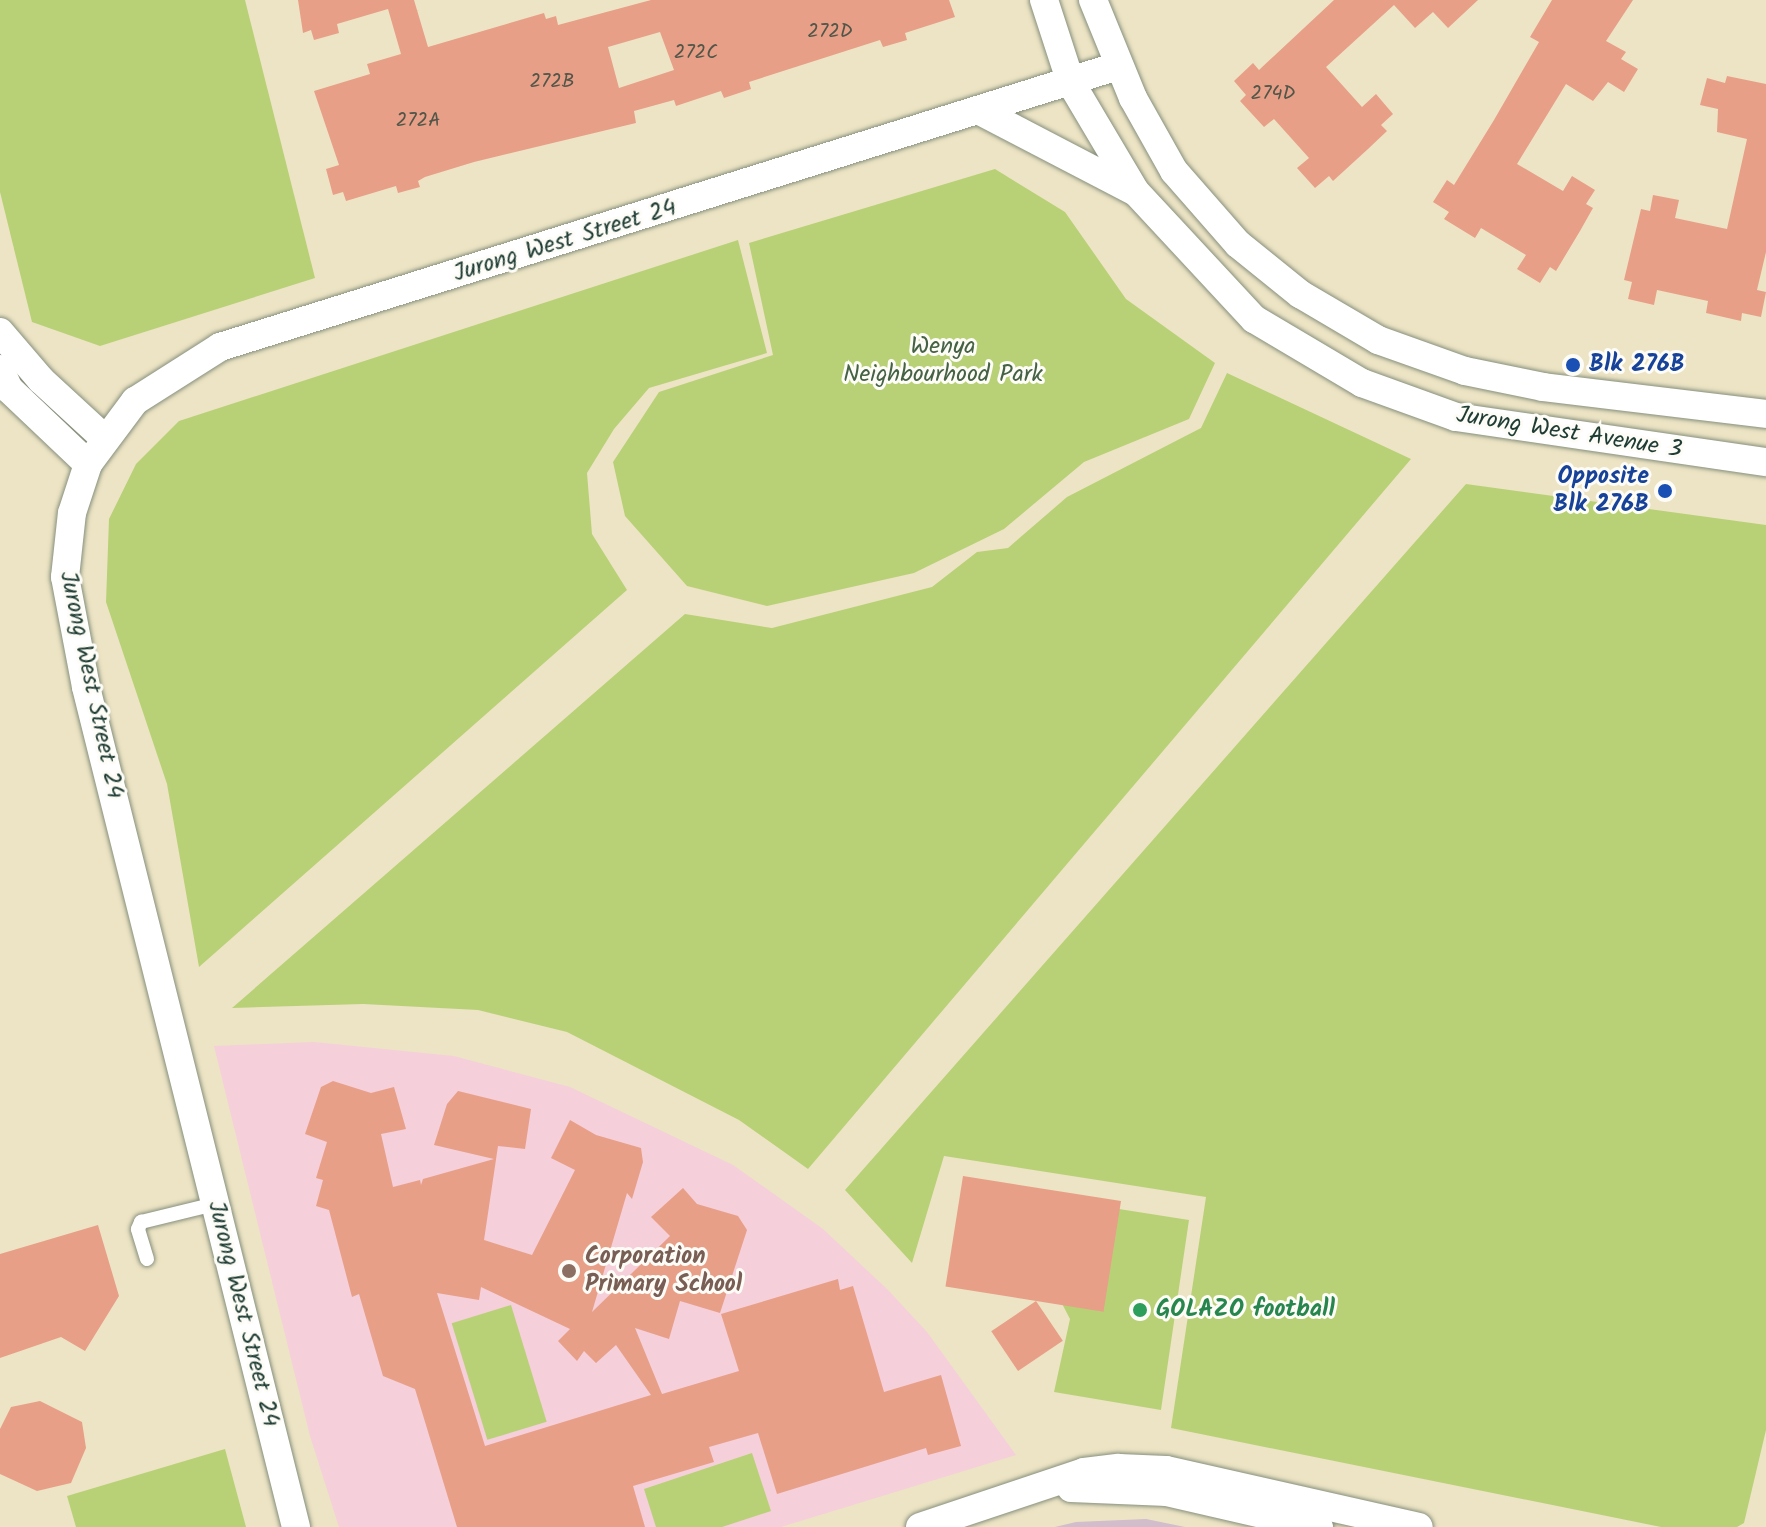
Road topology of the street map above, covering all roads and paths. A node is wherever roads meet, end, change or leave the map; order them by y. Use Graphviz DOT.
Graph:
graph roads {
  1 [pos="1044,0"];
  2 [pos="1093,0"];
  3 [pos="1118,66"];
  4 [pos="1071,83"];
  5 [pos="980,111"];
  6 [pos="1135,191"];
  7 [pos="0,332"];
  8 [pos="0,369"];
  9 [pos="1766,414"];
  10 [pos="104,438"];
  11 [pos="1766,462"];
  12 [pos="88,464"];
  13 [pos="215,1204"];
  14 [pos="147,1259"];
  15 [pos="1050,1487"];
  16 [pos="296,1527"];
  17 [pos="920,1527"];
  18 [pos="1319,1527"];
  19 [pos="1419,1527"];
  1 -- 4 [label="street, Jurong West Avenue 3"];
  2 -- 3 [label="street, Jurong West Avenue 3"];
  3 -- 4 [label="street, Jurong West Street 24"];
  3 -- 9 [label="street, Jurong West Avenue 3"];
  4 -- 5 [label="street, Jurong West Street 24"];
  4 -- 6 [label="street, Jurong West Avenue 3"];
  5 -- 6 [label="street"];
  5 -- 10 [label="street, Jurong West Street 24"];
  6 -- 11 [label="street, Jurong West Avenue 3"];
  7 -- 10 [label="street"];
  8 -- 12 [label="street"];
  10 -- 12 [label="street, Jurong West Street 24"];
  12 -- 13 [label="street, Jurong West Street 24"];
  13 -- 14 [label="lane"];
  13 -- 16 [label="street, Jurong West Street 24"];
  15 -- 17 [label="street"];
  15 -- 18 [label="street"];
  15 -- 19 [label="street"];
}
